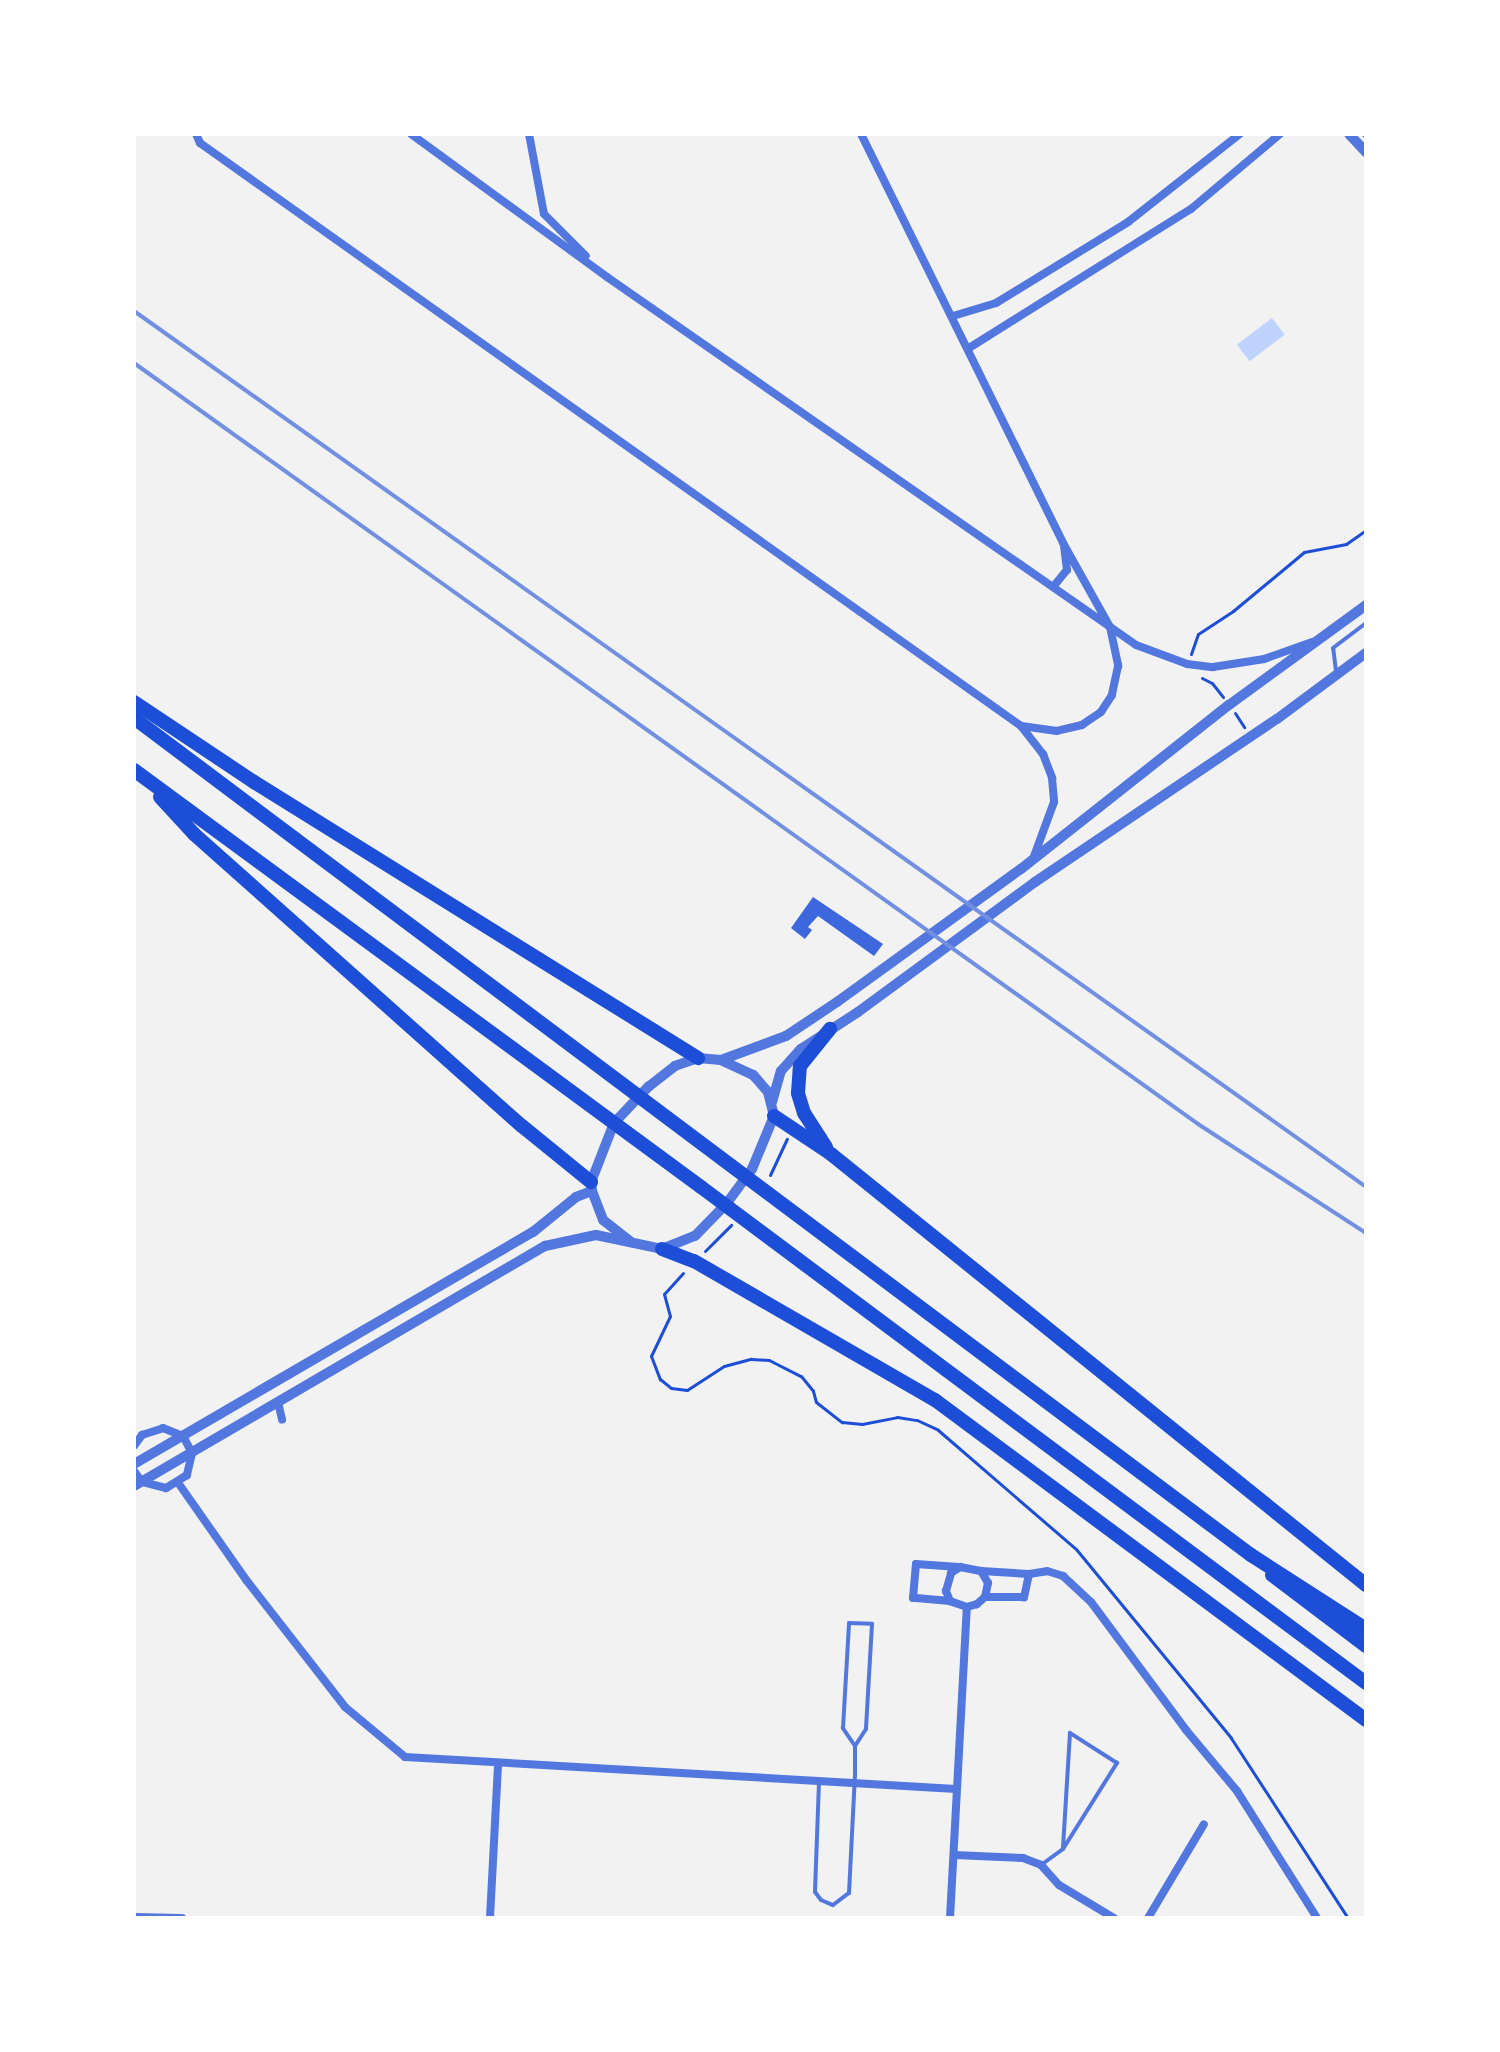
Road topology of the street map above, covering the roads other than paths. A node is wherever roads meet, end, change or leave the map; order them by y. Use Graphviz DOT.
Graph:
graph roads {
  1 [pos="187,134"];
  2 [pos="196,134"];
  3 [pos="411,134"];
  4 [pos="529,134"];
  5 [pos="861,134"];
  6 [pos="1240,134"];
  7 [pos="1280,134"];
  8 [pos="1349,134"];
  9 [pos="200,143"];
  10 [pos="1366,152"];
  11 [pos="607,277"];
  12 [pos="953,316"];
  13 [pos="969,348"];
  14 [pos="1063,543"];
  15 [pos="1053,587"];
  16 [pos="1366,605"];
  17 [pos="1366,623"];
  18 [pos="1110,627"];
  19 [pos="1324,637"];
  20 [pos="1366,653"];
  21 [pos="1337,674"];
  22 [pos="134,702"];
  23 [pos="134,718"];
  24 [pos="1021,726"];
  25 [pos="136,772"];
  26 [pos="1033,860"];
  27 [pos="830,1029"];
  28 [pos="698,1058"];
  29 [pos="721,1060"];
  30 [pos="773,1109"];
  31 [pos="831,1154"];
  32 [pos="593,1181"];
  33 [pos="631,1242"];
  34 [pos="662,1249"];
  35 [pos="278,1402"];
  36 [pos="282,1420"];
  37 [pos="183,1436"];
  38 [pos="134,1446"];
  39 [pos="192,1453"];
  40 [pos="134,1464"];
  41 [pos="134,1471"];
  42 [pos="138,1484"];
  43 [pos="179,1484"];
  44 [pos="1316,1544"];
  45 [pos="1251,1555"];
  46 [pos="960,1567"];
  47 [pos="981,1571"];
  48 [pos="1029,1574"];
  49 [pos="1366,1574"];
  50 [pos="1366,1585"];
  51 [pos="985,1597"];
  52 [pos="950,1601"];
  53 [pos="967,1607"];
  54 [pos="1366,1629"];
  55 [pos="1366,1646"];
  56 [pos="1366,1683"];
  57 [pos="1366,1720"];
  58 [pos="855,1746"];
  59 [pos="498,1765"];
  60 [pos="819,1782"];
  61 [pos="855,1784"];
  62 [pos="956,1789"];
  63 [pos="1204,1824"];
  64 [pos="1063,1849"];
  65 [pos="954,1855"];
  66 [pos="1041,1865"];
  67 [pos="134,1917"];
  68 [pos="182,1918"];
  69 [pos="490,1918"];
  70 [pos="950,1918"];
  71 [pos="1114,1918"];
  72 [pos="1148,1918"];
  73 [pos="1317,1918"];
  1 -- 9 [label="street"];
  2 -- 9 [label="street"];
  3 -- 11 [label="street"];
  4 -- 11 [label="street"];
  5 -- 12 [label="street"];
  6 -- 12 [label="street"];
  7 -- 13 [label="street"];
  8 -- 10 [label="street"];
  9 -- 24 [label="street"];
  11 -- 15 [label="street"];
  12 -- 13 [label="street"];
  13 -- 14 [label="street"];
  14 -- 15 [label="street"];
  14 -- 18 [label="street"];
  15 -- 18 [label="street"];
  16 -- 19 [label="street"];
  17 -- 21 [label="lane"];
  18 -- 19 [label="street"];
  18 -- 24 [label="street"];
  19 -- 26 [label="street"];
  20 -- 21 [label="street"];
  21 -- 27 [label="street"];
  22 -- 28 [label="highway"];
  23 -- 45 [label="highway"];
  24 -- 26 [label="street"];
  25 -- 32 [label="highway"];
  25 -- 56 [label="highway"];
  26 -- 29 [label="street"];
  27 -- 30 [label="street"];
  27 -- 31 [label="highway"];
  28 -- 29 [label="street"];
  28 -- 32 [label="street"];
  29 -- 30 [label="street"];
  30 -- 31 [label="highway"];
  30 -- 34 [label="street"];
  31 -- 44 [label="highway"];
  32 -- 33 [label="street"];
  32 -- 37 [label="street"];
  33 -- 34 [label="street"];
  33 -- 35 [label="street"];
  34 -- 57 [label="highway"];
  35 -- 36 [label="street"];
  35 -- 39 [label="street"];
  37 -- 38 [label="street"];
  37 -- 39 [label="street"];
  37 -- 40 [label="street"];
  39 -- 42 [label="street"];
  39 -- 43 [label="street"];
  41 -- 42 [label="street"];
  42 -- 43 [label="street"];
  43 -- 59 [label="street"];
  44 -- 49 [label="highway"];
  44 -- 50 [label="highway"];
  45 -- 54 [label="highway"];
  45 -- 55 [label="highway"];
  46 -- 47 [label="street"];
  46 -- 52 [label="street"];
  46 -- 52 [label="street"];
  47 -- 48 [label="street"];
  47 -- 51 [label="street"];
  48 -- 51 [label="street"];
  48 -- 73 [label="street"];
  51 -- 53 [label="street"];
  52 -- 53 [label="street"];
  53 -- 62 [label="street"];
  58 -- 58 [label="lane"];
  58 -- 61 [label="lane"];
  59 -- 60 [label="street"];
  59 -- 69 [label="street"];
  60 -- 61 [label="street"];
  60 -- 61 [label="lane"];
  61 -- 62 [label="street"];
  62 -- 65 [label="street"];
  63 -- 72 [label="street"];
  64 -- 64 [label="lane"];
  64 -- 66 [label="lane"];
  65 -- 66 [label="street"];
  65 -- 70 [label="street"];
  66 -- 71 [label="street"];
  67 -- 68 [label="street"];
}
